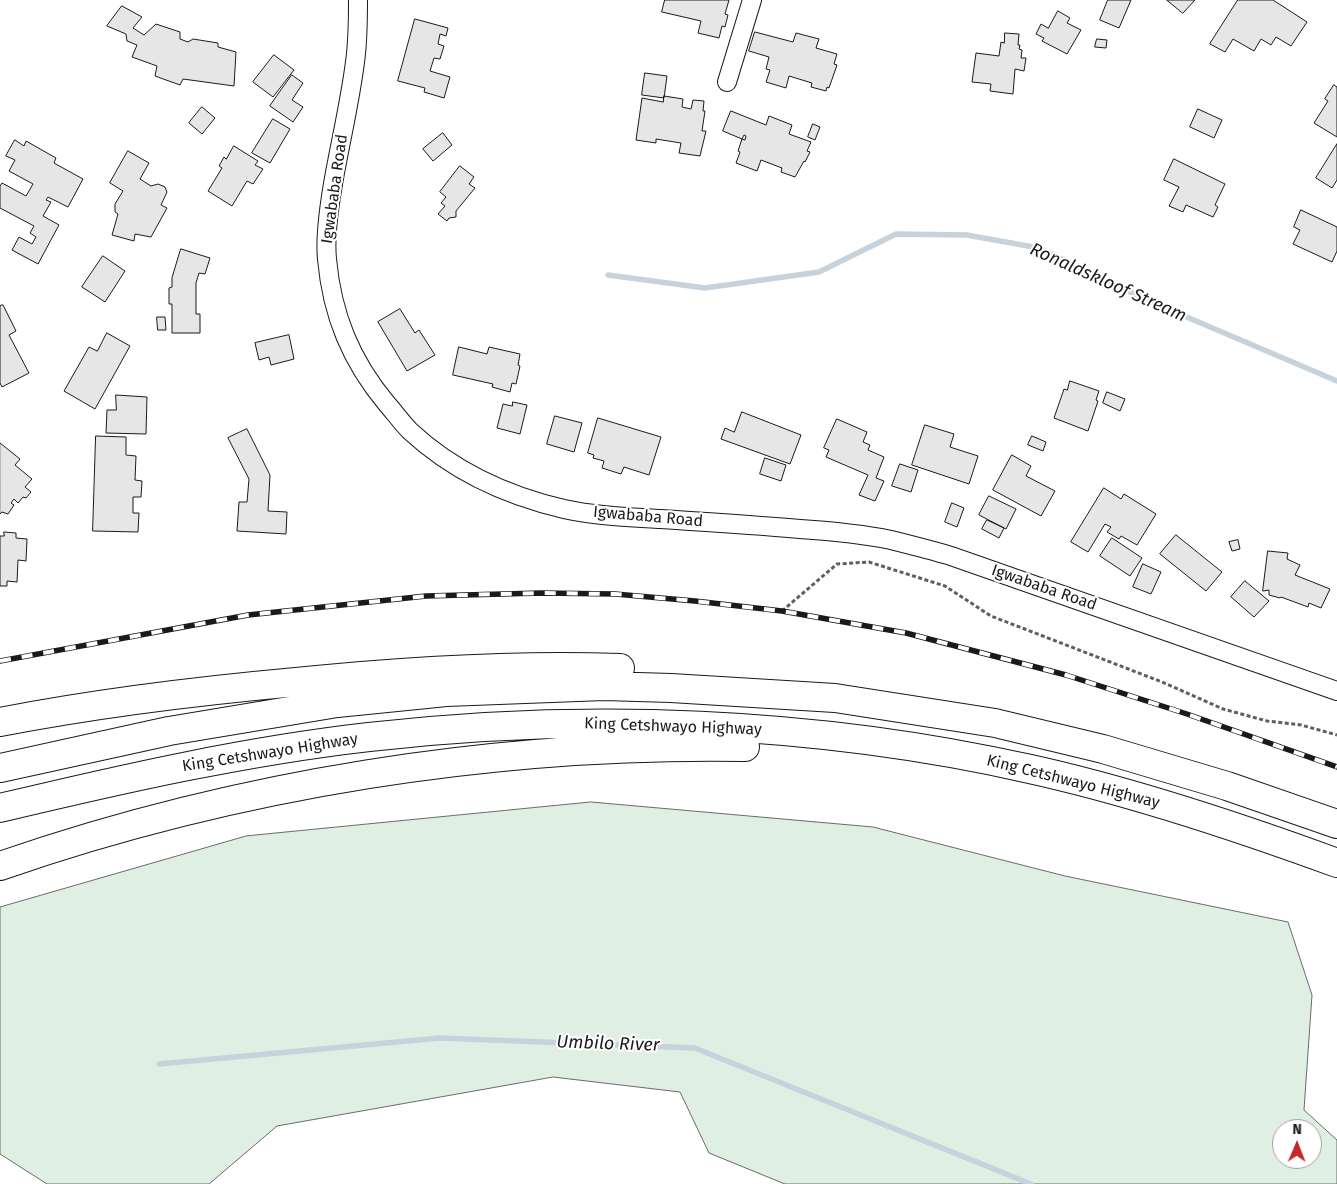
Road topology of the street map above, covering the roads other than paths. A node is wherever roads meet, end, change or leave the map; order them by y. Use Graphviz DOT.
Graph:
graph roads {
  1 [pos="358,0"];
  2 [pos="752,0"];
  3 [pos="727,82"];
  4 [pos="1337,691"];
  5 [pos="835,698"];
  6 [pos="0,722"];
  7 [pos="872,741"];
  8 [pos="0,768"];
  9 [pos="0,808"];
  10 [pos="1337,824"];
  11 [pos="1337,863"];
  12 [pos="0,866"];
  1 -- 4 [label="street, Igwababa Road"];
  2 -- 3 [label="street"];
  5 -- 6 [label="highway"];
  5 -- 8 [label="highway"];
  5 -- 10 [label="highway"];
  7 -- 9 [label="highway, King Cetshwayo Highway"];
  7 -- 11 [label="highway, King Cetshwayo Highway"];
  7 -- 12 [label="highway"];
}
